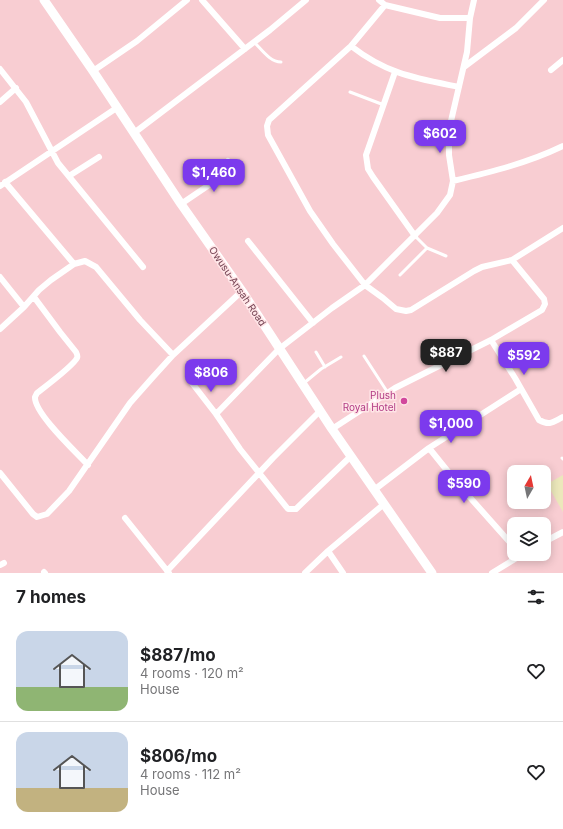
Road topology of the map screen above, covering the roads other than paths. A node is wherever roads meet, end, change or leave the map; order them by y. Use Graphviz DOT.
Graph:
graph roads {
  1 [pos="44,0"];
  2 [pos="186,0"];
  3 [pos="202,0"];
  4 [pos="306,0"];
  5 [pos="380,0"];
  6 [pos="474,0"];
  7 [pos="544,0"];
  8 [pos="386,4"];
  9 [pos="470,18"];
  10 [pos="254,42"];
  11 [pos="351,46"];
  12 [pos="245,49"];
  13 [pos="563,60"];
  14 [pos="281,62"];
  15 [pos="464,67"];
  16 [pos="0,69"];
  17 [pos="551,70"];
  18 [pos="93,71"];
  19 [pos="395,72"];
  20 [pos="459,87"];
  21 [pos="16,88"];
  22 [pos="350,92"];
  23 [pos="0,102"];
  24 [pos="384,105"];
  25 [pos="118,107"];
  26 [pos="134,133"];
  27 [pos="563,146"];
  28 [pos="52,152"];
  29 [pos="98,157"];
  30 [pos="228,161"];
  31 [pos="69,176"];
  32 [pos="453,181"];
  33 [pos="6,182"];
  34 [pos="0,186"];
  35 [pos="181,204"];
  36 [pos="563,228"];
  37 [pos="415,236"];
  38 [pos="248,241"];
  39 [pos="427,248"];
  40 [pos="446,256"];
  41 [pos="512,260"];
  42 [pos="74,264"];
  43 [pos="143,267"];
  44 [pos="400,276"];
  45 [pos="0,277"];
  46 [pos="365,285"];
  47 [pos="242,291"];
  48 [pos="34,297"];
  49 [pos="24,307"];
  50 [pos="313,323"];
  51 [pos="0,328"];
  52 [pos="491,340"];
  53 [pos="279,349"];
  54 [pos="316,352"];
  55 [pos="173,355"];
  56 [pos="364,356"];
  57 [pos="340,357"];
  58 [pos="325,367"];
  59 [pos="192,383"];
  60 [pos="303,384"];
  61 [pos="521,389"];
  62 [pos="388,393"];
  63 [pos="320,411"];
  64 [pos="216,414"];
  65 [pos="563,417"];
  66 [pos="332,429"];
  67 [pos="429,448"];
  68 [pos="350,456"];
  69 [pos="88,465"];
  70 [pos="259,473"];
  71 [pos="0,474"];
  72 [pos="374,490"];
  73 [pos="384,504"];
  74 [pos="125,518"];
  75 [pos="563,532"];
  76 [pos="551,538"];
  77 [pos="507,539"];
  78 [pos="328,551"];
  79 [pos="511,561"];
  80 [pos="168,572"];
  81 [pos="305,573"];
  82 [pos="343,573"];
  83 [pos="432,573"];
  84 [pos="492,573"];
  1 -- 18 [label="street, Owusu-Ansah Road"];
  2 -- 18 [label="street"];
  3 -- 12 [label="street"];
  4 -- 10 [label="street"];
  5 -- 8 [label="street"];
  6 -- 9 [label="street"];
  7 -- 15 [label="street"];
  8 -- 9 [label="street"];
  8 -- 11 [label="street"];
  9 -- 15 [label="street"];
  10 -- 12 [label="street"];
  10 -- 14 [label="lane"];
  11 -- 19 [label="street"];
  11 -- 46 [label="street"];
  12 -- 26 [label="street"];
  13 -- 17 [label="street"];
  15 -- 20 [label="street"];
  16 -- 21 [label="street"];
  18 -- 25 [label="street, Owusu-Ansah Road"];
  19 -- 20 [label="street"];
  19 -- 24 [label="street"];
  20 -- 32 [label="street"];
  21 -- 23 [label="street"];
  21 -- 28 [label="street"];
  22 -- 24 [label="lane"];
  24 -- 37 [label="street"];
  25 -- 26 [label="street, Owusu-Ansah Road"];
  25 -- 28 [label="street"];
  26 -- 35 [label="street, Owusu-Ansah Road"];
  27 -- 32 [label="street"];
  28 -- 31 [label="street"];
  28 -- 33 [label="street"];
  29 -- 31 [label="street"];
  30 -- 35 [label="street"];
  31 -- 43 [label="street"];
  32 -- 37 [label="street"];
  33 -- 34 [label="street"];
  33 -- 42 [label="street"];
  35 -- 47 [label="street, Owusu-Ansah Road"];
  36 -- 41 [label="street"];
  37 -- 39 [label="lane"];
  37 -- 46 [label="street"];
  38 -- 50 [label="street"];
  39 -- 40 [label="lane"];
  39 -- 44 [label="lane"];
  41 -- 46 [label="street"];
  41 -- 52 [label="street"];
  42 -- 48 [label="street"];
  42 -- 55 [label="street"];
  45 -- 49 [label="street"];
  46 -- 50 [label="street"];
  47 -- 53 [label="street, Owusu-Ansah Road"];
  47 -- 55 [label="street"];
  48 -- 49 [label="street"];
  48 -- 69 [label="street"];
  49 -- 51 [label="street"];
  50 -- 53 [label="street"];
  52 -- 61 [label="street"];
  52 -- 62 [label="street"];
  53 -- 60 [label="street, Owusu-Ansah Road"];
  53 -- 64 [label="street"];
  54 -- 58 [label="lane"];
  55 -- 69 [label="street"];
  56 -- 62 [label="lane"];
  57 -- 58 [label="lane"];
  58 -- 60 [label="lane"];
  59 -- 64 [label="street"];
  60 -- 63 [label="street, Owusu-Ansah Road"];
  61 -- 65 [label="street"];
  61 -- 67 [label="street"];
  62 -- 66 [label="street"];
  63 -- 66 [label="street, Owusu-Ansah Road"];
  63 -- 70 [label="street"];
  64 -- 70 [label="street"];
  66 -- 68 [label="street, Owusu-Ansah Road"];
  67 -- 72 [label="street"];
  67 -- 77 [label="street"];
  68 -- 70 [label="street"];
  68 -- 72 [label="street, Owusu-Ansah Road"];
  69 -- 71 [label="street"];
  70 -- 80 [label="street"];
  72 -- 73 [label="street, Owusu-Ansah Road"];
  73 -- 78 [label="street"];
  73 -- 83 [label="street, Owusu-Ansah Road"];
  74 -- 80 [label="street"];
  75 -- 76 [label="street"];
  78 -- 81 [label="street"];
  78 -- 82 [label="street"];
  79 -- 84 [label="street"];
}
